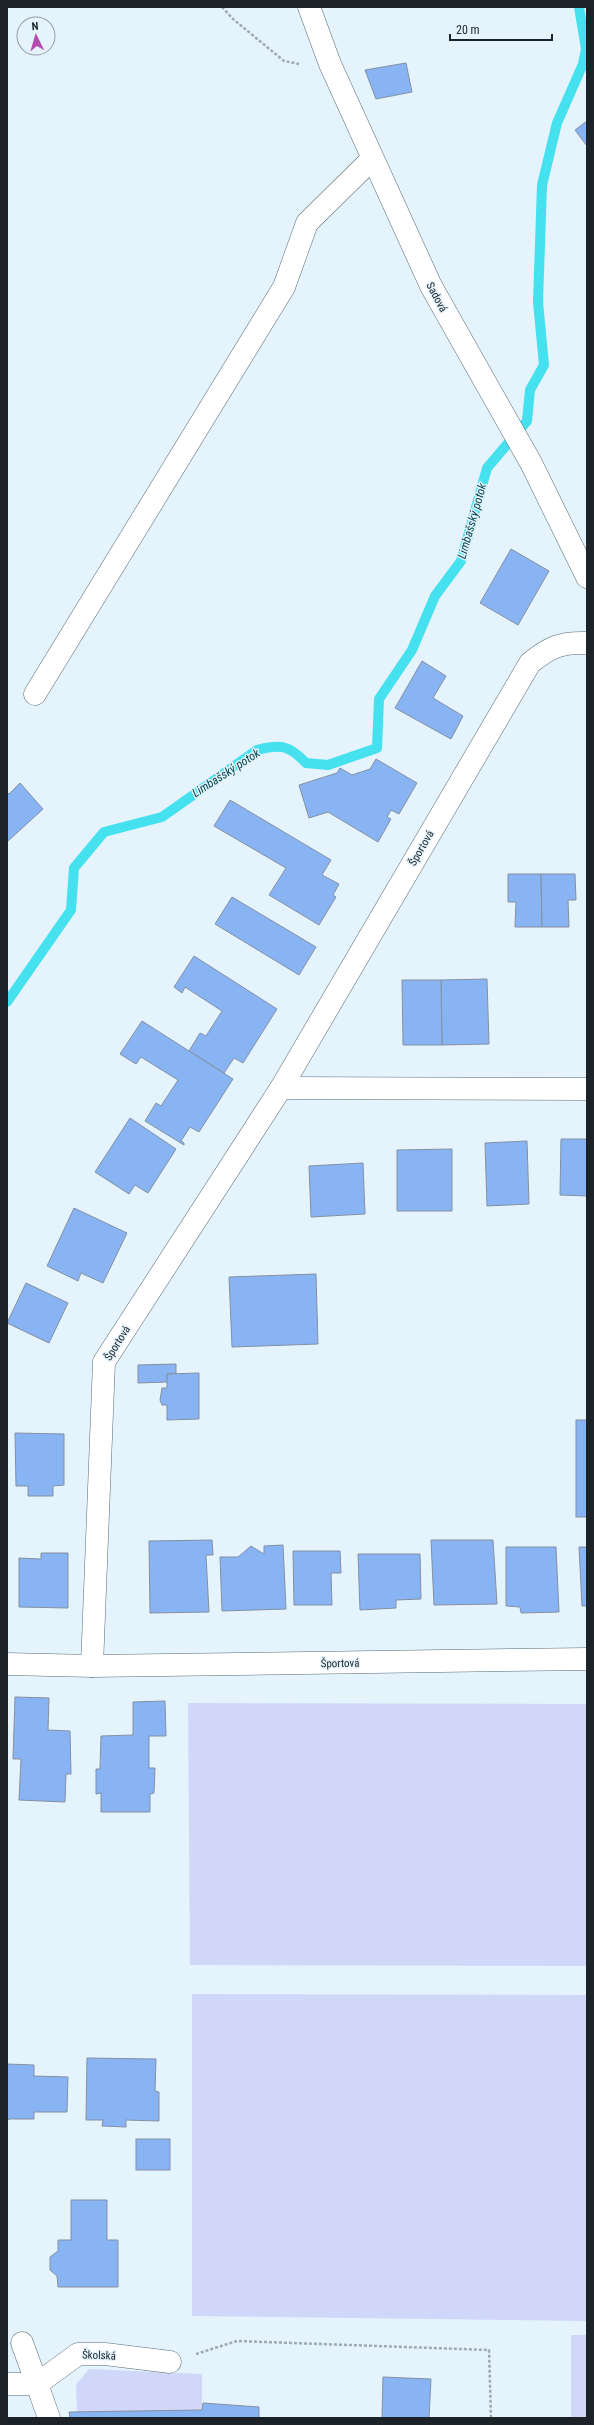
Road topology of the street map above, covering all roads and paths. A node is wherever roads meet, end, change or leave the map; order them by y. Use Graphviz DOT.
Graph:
graph roads {
  1 [pos="222,7"];
  2 [pos="309,7"];
  3 [pos="334,73"];
  4 [pos="372,159"];
  5 [pos="587,577"];
  6 [pos="587,643"];
  7 [pos="35,694"];
  8 [pos="281,1088"];
  9 [pos="587,1089"];
  10 [pos="587,1659"];
  11 [pos="7,1664"];
  12 [pos="92,1666"];
  13 [pos="22,2343"];
  14 [pos="170,2362"];
  15 [pos="7,2384"];
  16 [pos="37,2384"];
  17 [pos="49,2418"];
  18 [pos="491,2418"];
  1 -- 3 [label="path"];
  2 -- 3 [label="street, Sadová"];
  3 -- 4 [label="street, Sadová"];
  4 -- 5 [label="street, Sadová"];
  4 -- 7 [label="street"];
  6 -- 8 [label="street, Športová"];
  8 -- 9 [label="street"];
  8 -- 12 [label="street, Športová"];
  10 -- 12 [label="street, Športová"];
  11 -- 12 [label="street, Športová"];
  13 -- 16 [label="street"];
  14 -- 16 [label="street, Školská"];
  14 -- 18 [label="path"];
  15 -- 16 [label="street"];
  16 -- 17 [label="street"];
}
